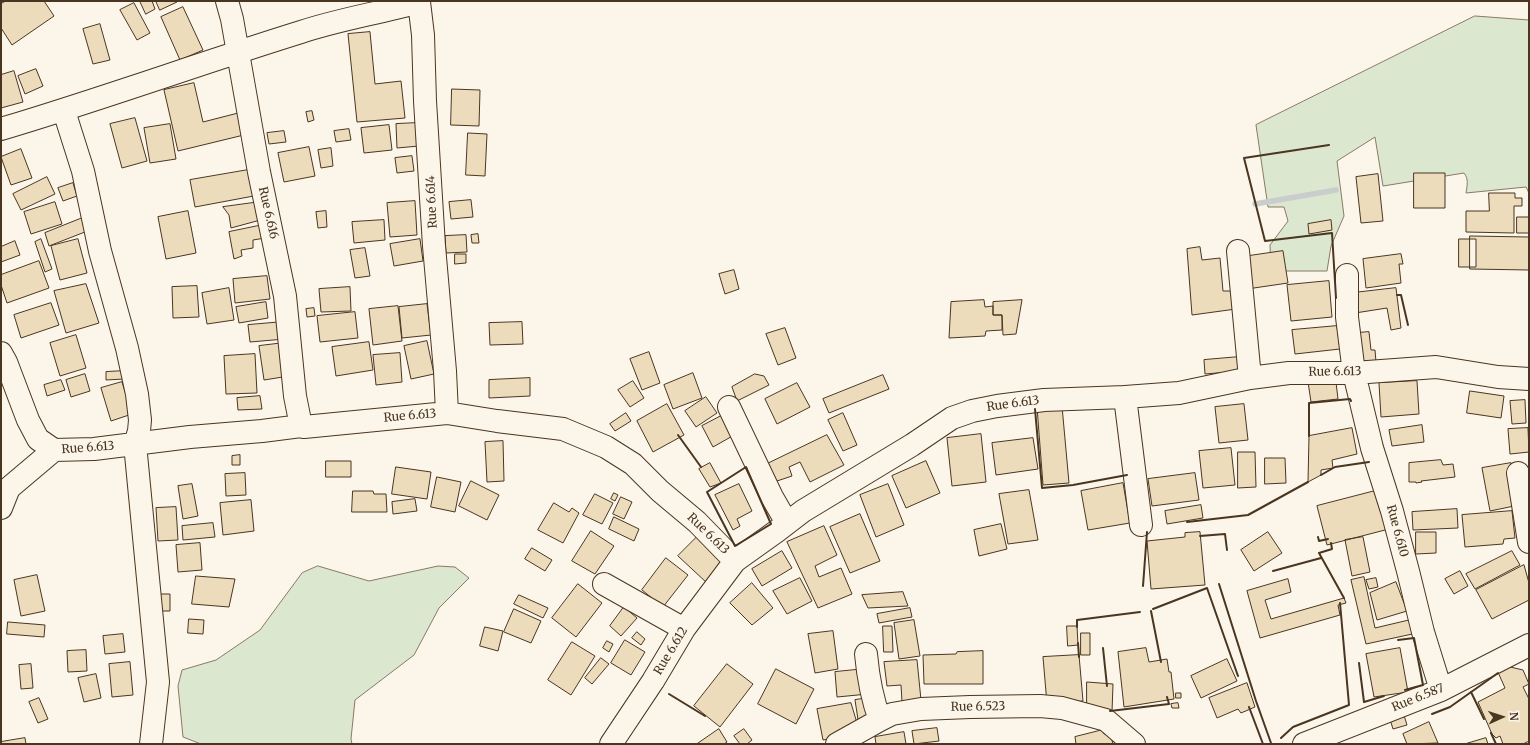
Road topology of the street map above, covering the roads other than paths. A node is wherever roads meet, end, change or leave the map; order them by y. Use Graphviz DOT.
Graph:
graph roads {
  1 [pos="228,1"];
  2 [pos="416,2"];
  3 [pos="238,53"];
  4 [pos="64,110"];
  5 [pos="1,129"];
  6 [pos="1238,251"];
  7 [pos="1347,275"];
  8 [pos="1,353"];
  9 [pos="1354,373"];
  10 [pos="1250,378"];
  11 [pos="1529,379"];
  12 [pos="1125,397"];
  13 [pos="729,407"];
  14 [pos="447,413"];
  15 [pos="301,426"];
  16 [pos="135,444"];
  17 [pos="54,450"];
  18 [pos="1518,473"];
  19 [pos="1,508"];
  20 [pos="786,523"];
  21 [pos="1141,525"];
  22 [pos="1529,542"];
  23 [pos="735,560"];
  24 [pos="604,584"];
  25 [pos="684,629"];
  26 [pos="1527,651"];
  27 [pos="866,654"];
  28 [pos="1441,690"];
  29 [pos="880,720"];
  30 [pos="1316,742"];
  31 [pos="151,744"];
  32 [pos="611,744"];
  33 [pos="837,744"];
  34 [pos="1134,744"];
  1 -- 3 [label="street, Rue 6.616"];
  2 -- 3 [label="street"];
  2 -- 14 [label="street, Rue 6.614"];
  3 -- 4 [label="street"];
  3 -- 15 [label="street, Rue 6.616"];
  4 -- 5 [label="street"];
  4 -- 16 [label="street"];
  6 -- 10 [label="street"];
  7 -- 9 [label="street, Rue 6.610"];
  8 -- 17 [label="street, Rue 6.613"];
  9 -- 10 [label="street, Rue 6.613"];
  9 -- 11 [label="street, Rue 6.613"];
  9 -- 28 [label="street, Rue 6.610"];
  10 -- 12 [label="street, Rue 6.613"];
  12 -- 20 [label="street, Rue 6.613"];
  12 -- 21 [label="street"];
  13 -- 20 [label="street"];
  14 -- 15 [label="street, Rue 6.613"];
  14 -- 23 [label="street, Rue 6.613"];
  15 -- 16 [label="street, Rue 6.613"];
  16 -- 17 [label="street, Rue 6.613"];
  16 -- 31 [label="street"];
  17 -- 19 [label="street"];
  18 -- 22 [label="street"];
  20 -- 23 [label="street, Rue 6.613"];
  23 -- 25 [label="street, Rue 6.612"];
  24 -- 25 [label="street"];
  25 -- 32 [label="street, Rue 6.612"];
  26 -- 28 [label="street, Rue 6.587"];
  27 -- 29 [label="street"];
  28 -- 30 [label="street, Rue 6.587"];
  29 -- 33 [label="street, Rue 6.523"];
  29 -- 34 [label="street, Rue 6.523"];
}
